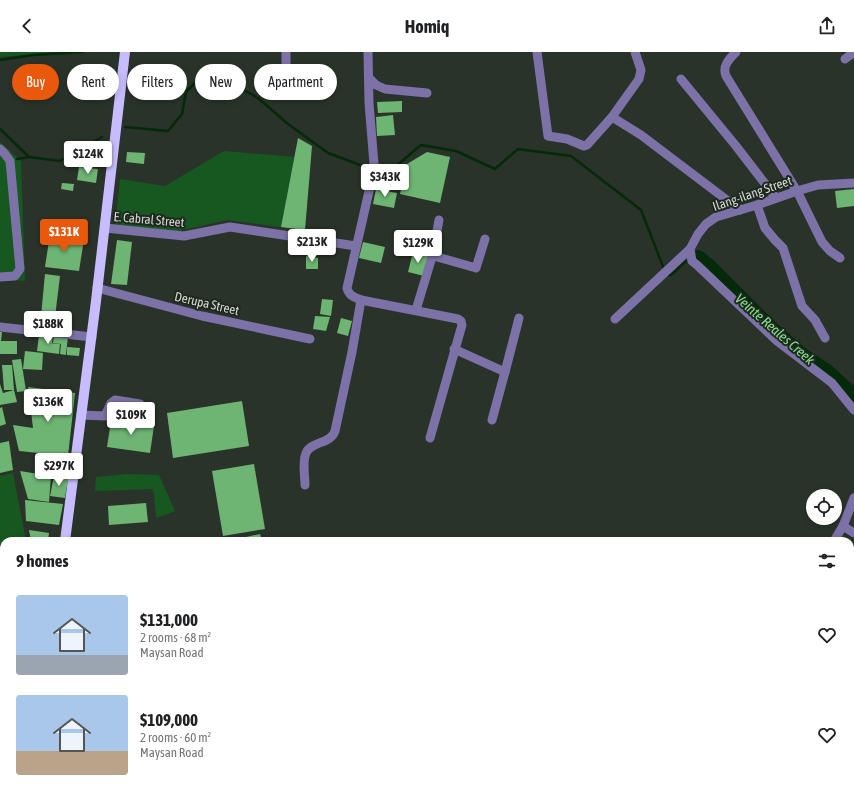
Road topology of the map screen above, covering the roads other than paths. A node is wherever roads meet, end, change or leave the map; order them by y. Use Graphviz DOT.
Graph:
graph roads {
  1 [pos="125,52"];
  2 [pos="286,52"];
  3 [pos="368,52"];
  4 [pos="537,52"];
  5 [pos="635,52"];
  6 [pos="736,52"];
  7 [pos="854,52"];
  8 [pos="845,59"];
  9 [pos="286,64"];
  10 [pos="369,78"];
  11 [pos="680,79"];
  12 [pos="427,93"];
  13 [pos="612,117"];
  14 [pos="0,149"];
  15 [pos="854,183"];
  16 [pos="797,191"];
  17 [pos="776,198"];
  18 [pos="757,205"];
  19 [pos="740,210"];
  20 [pos="439,220"];
  21 [pos="104,228"];
  22 [pos="485,239"];
  23 [pos="356,246"];
  24 [pos="690,249"];
  25 [pos="434,256"];
  26 [pos="840,258"];
  27 [pos="0,277"];
  28 [pos="98,288"];
  29 [pos="361,300"];
  30 [pos="416,310"];
  31 [pos="519,318"];
  32 [pos="615,319"];
  33 [pos="0,327"];
  34 [pos="92,337"];
  35 [pos="824,338"];
  36 [pos="310,339"];
  37 [pos="454,349"];
  38 [pos="505,372"];
  39 [pos="140,404"];
  40 [pos="854,410"];
  41 [pos="81,415"];
  42 [pos="492,420"];
  43 [pos="430,438"];
  44 [pos="305,485"];
  45 [pos="854,498"];
  46 [pos="843,526"];
  47 [pos="854,533"];
  48 [pos="66,537"];
  49 [pos="836,537"];
  1 -- 21 [label="main road"];
  2 -- 9 [label="street"];
  3 -- 10 [label="street"];
  4 -- 13 [label="street"];
  5 -- 13 [label="street"];
  6 -- 16 [label="street"];
  7 -- 8 [label="street"];
  10 -- 12 [label="street"];
  10 -- 23 [label="street"];
  11 -- 17 [label="street"];
  13 -- 19 [label="street"];
  14 -- 27 [label="street"];
  15 -- 16 [label="street, Ilang-ilang Street"];
  16 -- 17 [label="street, Ilang-ilang Street"];
  16 -- 26 [label="street"];
  17 -- 18 [label="street, Ilang-ilang Street"];
  18 -- 19 [label="street, Ilang-ilang Street"];
  18 -- 35 [label="street"];
  19 -- 24 [label="street, Ilang-ilang Street"];
  20 -- 25 [label="street"];
  21 -- 23 [label="street, E. Cabral Street"];
  21 -- 28 [label="main road"];
  22 -- 25 [label="street"];
  23 -- 29 [label="street"];
  24 -- 32 [label="street, Ilang-ilang Street"];
  24 -- 40 [label="street"];
  25 -- 30 [label="street"];
  28 -- 34 [label="main road"];
  28 -- 36 [label="street, Derupa Street"];
  29 -- 30 [label="street"];
  29 -- 44 [label="street"];
  30 -- 37 [label="street"];
  31 -- 38 [label="street"];
  33 -- 34 [label="street"];
  34 -- 41 [label="main road"];
  37 -- 38 [label="street"];
  37 -- 43 [label="street"];
  38 -- 42 [label="street"];
  39 -- 41 [label="street"];
  41 -- 48 [label="main road"];
  45 -- 46 [label="street"];
  46 -- 47 [label="street"];
  46 -- 49 [label="street"];
}
